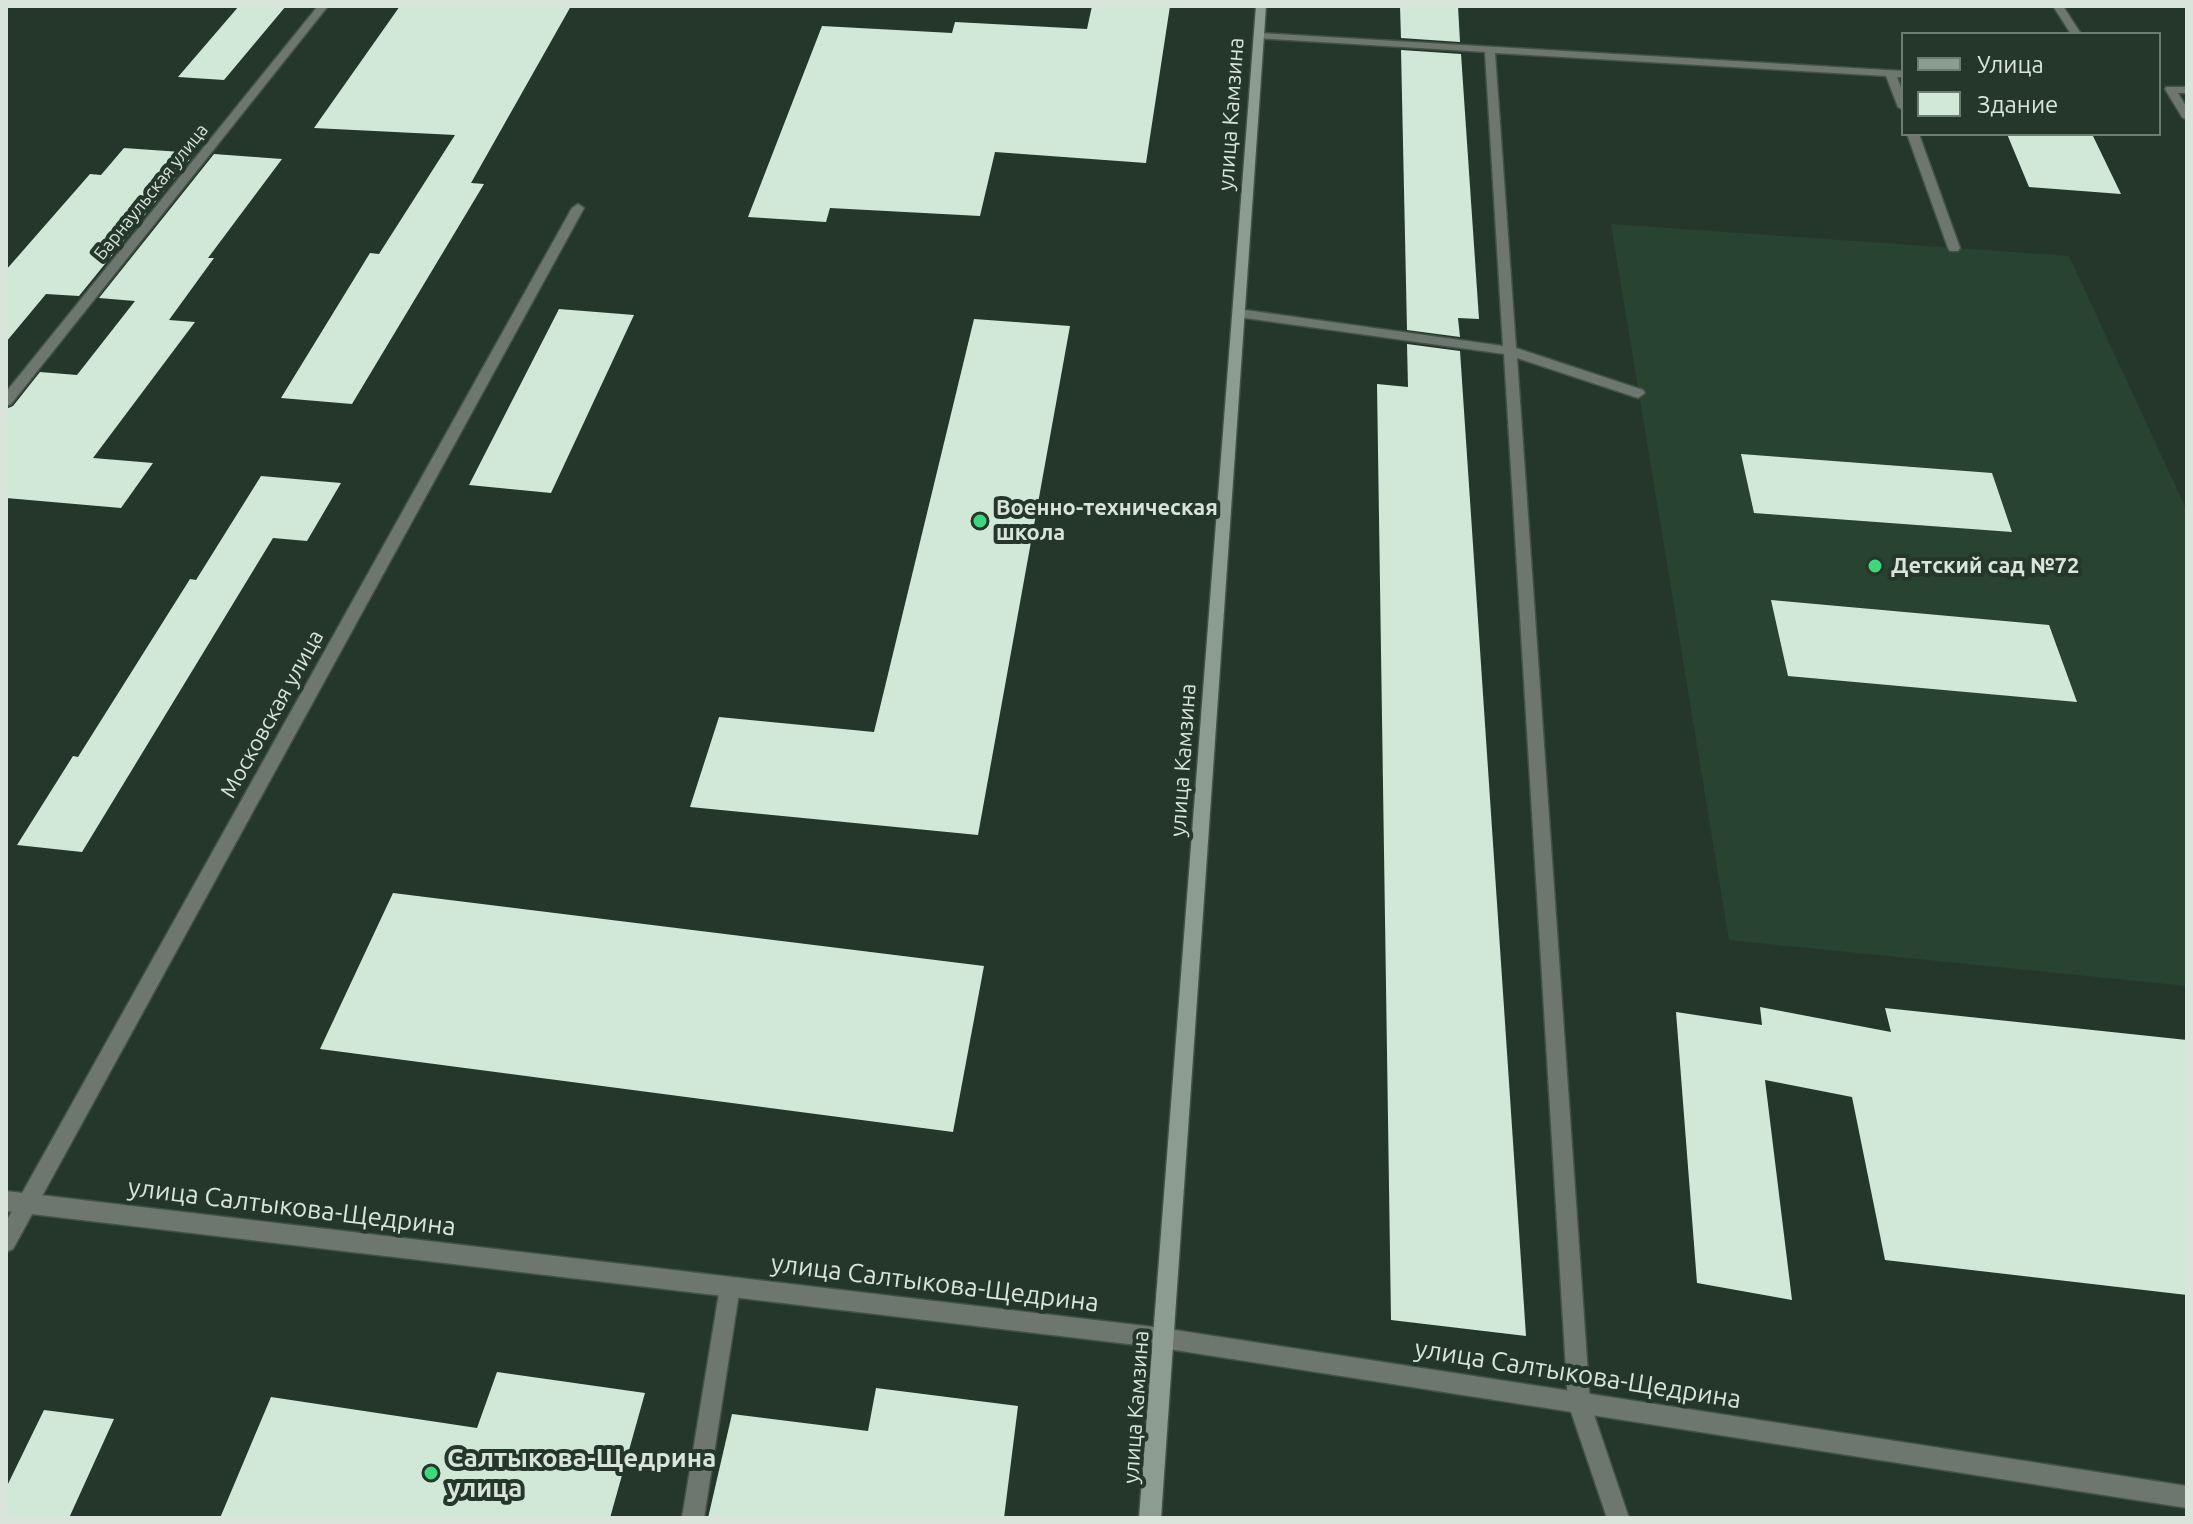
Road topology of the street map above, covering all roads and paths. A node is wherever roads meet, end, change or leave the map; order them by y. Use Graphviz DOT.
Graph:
graph roads {
  1 [pos="323,6"];
  2 [pos="1261,6"];
  3 [pos="2058,6"];
  4 [pos="2075,32"];
  5 [pos="1259,36"];
  6 [pos="1490,50"];
  7 [pos="1890,73"];
  8 [pos="1901,74"];
  9 [pos="2164,89"];
  10 [pos="2187,90"];
  11 [pos="1901,102"];
  12 [pos="2187,117"];
  13 [pos="1914,136"];
  14 [pos="578,208"];
  15 [pos="1954,248"];
  16 [pos="1238,313"];
  17 [pos="1510,351"];
  18 [pos="1638,393"];
  19 [pos="6,401"];
  20 [pos="16,1202"];
  21 [pos="6,1242"];
  22 [pos="730,1287"];
  23 [pos="1162,1338"];
  24 [pos="1579,1403"];
  25 [pos="2187,1497"];
  26 [pos="693,1518"];
  27 [pos="1150,1518"];
  28 [pos="1618,1518"];
  1 -- 19 [label="street, Барнаульская улица"];
  2 -- 5 [label="main road, улица Камзина"];
  3 -- 4 [label="street"];
  5 -- 6 [label="street"];
  5 -- 16 [label="main road, улица Камзина"];
  6 -- 7 [label="street"];
  6 -- 17 [label="street"];
  7 -- 8 [label="street"];
  7 -- 11 [label="street"];
  9 -- 10 [label="street"];
  9 -- 12 [label="street"];
  13 -- 15 [label="street"];
  14 -- 20 [label="street, Московская улица"];
  16 -- 17 [label="street"];
  16 -- 23 [label="main road, улица Камзина"];
  17 -- 18 [label="street"];
  17 -- 24 [label="street"];
  20 -- 21 [label="street, Московская улица"];
  20 -- 22 [label="street, улица Салтыкова-Щедрина"];
  22 -- 23 [label="street, улица Салтыкова-Щедрина"];
  22 -- 26 [label="street"];
  23 -- 24 [label="street, улица Салтыкова-Щедрина"];
  23 -- 27 [label="main road, улица Камзина"];
  24 -- 25 [label="street, улица Салтыкова-Щедрина"];
  24 -- 28 [label="street"];
}
